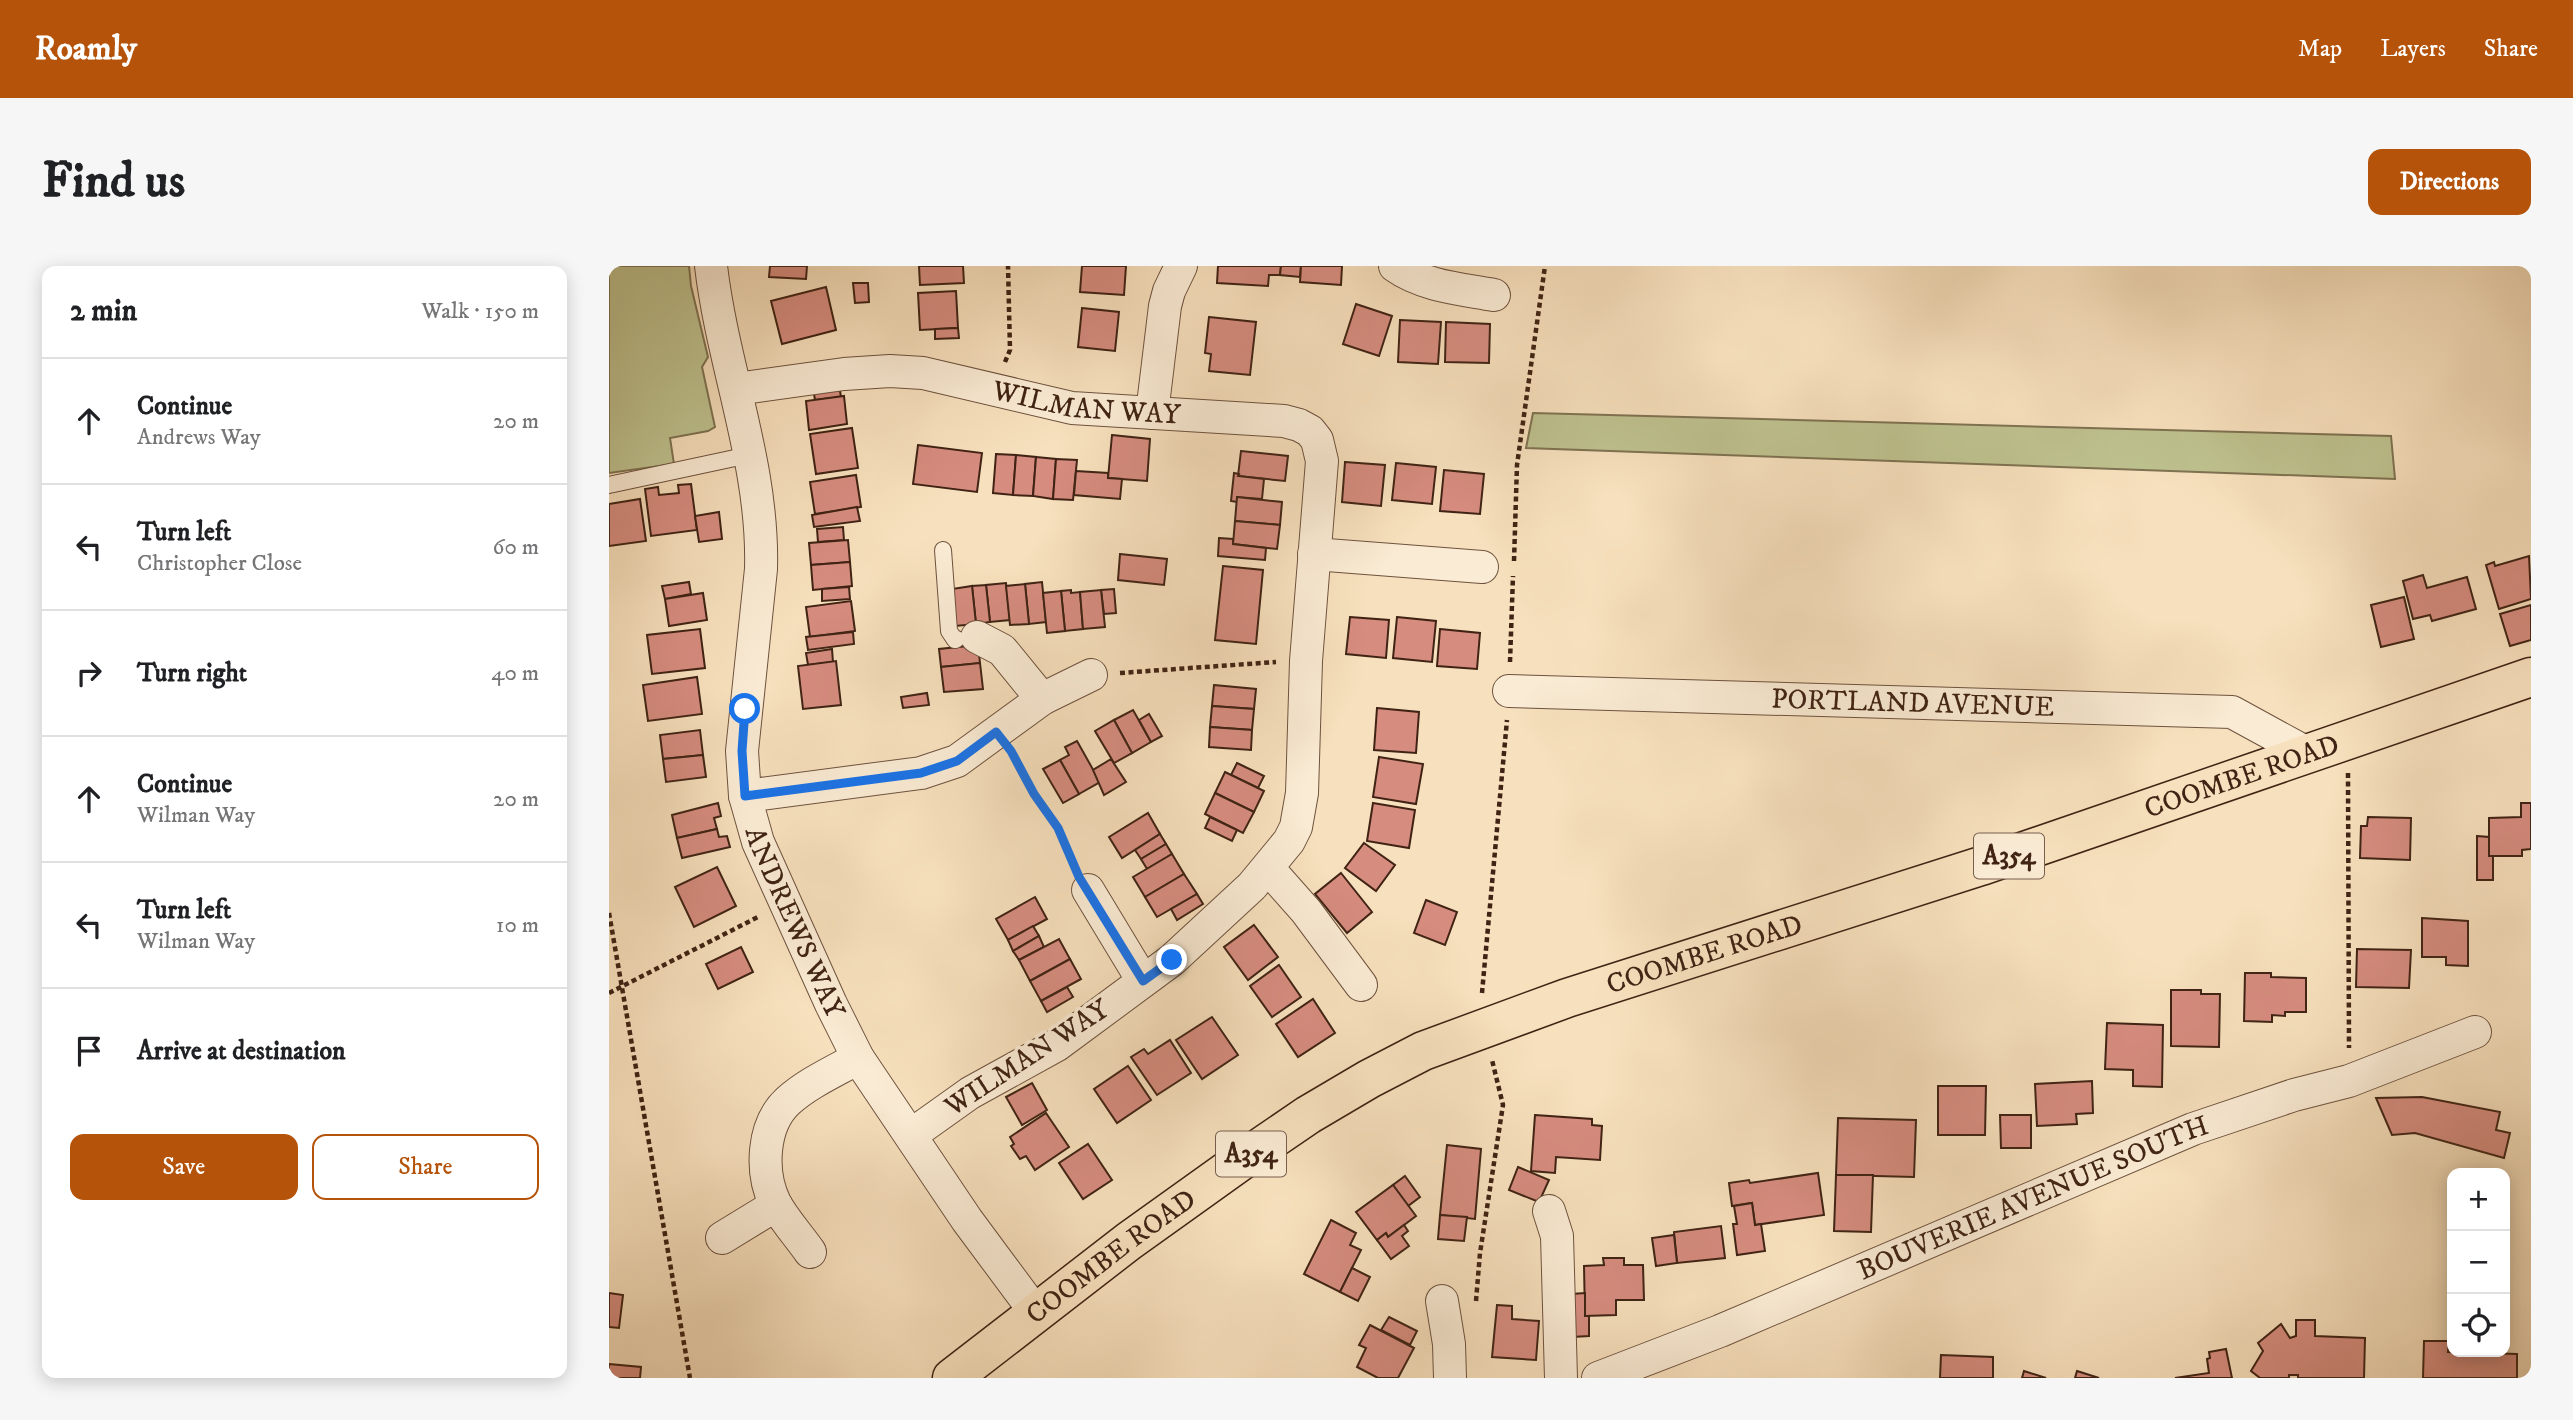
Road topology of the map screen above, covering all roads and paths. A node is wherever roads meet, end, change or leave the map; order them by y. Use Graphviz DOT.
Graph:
graph roads {
  1 [pos="711,266"];
  2 [pos="1008,266"];
  3 [pos="1181,266"];
  4 [pos="1395,266"];
  5 [pos="1545,266"];
  6 [pos="1494,295"];
  7 [pos="994,389"];
  8 [pos="736,390"];
  9 [pos="1152,412"];
  10 [pos="749,455"];
  11 [pos="609,485"];
  12 [pos="943,550"];
  13 [pos="1314,554"];
  14 [pos="1482,566"];
  15 [pos="967,638"];
  16 [pos="1306,661"];
  17 [pos="1091,676"];
  18 [pos="2531,677"];
  19 [pos="1509,691"];
  20 [pos="1042,699"];
  21 [pos="996,732"];
  22 [pos="2348,739"];
  23 [pos="2307,753"];
  24 [pos="745,796"];
  25 [pos="1268,868"];
  26 [pos="1088,890"];
  27 [pos="785,903"];
  28 [pos="609,912"];
  29 [pos="1143,981"];
  30 [pos="1361,985"];
  31 [pos="621,987"];
  32 [pos="609,993"];
  33 [pos="1483,1011"];
  34 [pos="2475,1032"];
  35 [pos="858,1058"];
  36 [pos="2349,1080"];
  37 [pos="911,1135"];
  38 [pos="776,1205"];
  39 [pos="1549,1211"];
  40 [pos="722,1238"];
  41 [pos="810,1252"];
  42 [pos="1443,1301"];
  43 [pos="1475,1308"];
  44 [pos="1036,1313"];
  45 [pos="690,1378"];
  46 [pos="952,1378"];
  47 [pos="1450,1378"];
  48 [pos="1561,1378"];
  49 [pos="1598,1378"];
  1 -- 8 [label="street, ANDREWS WAY"];
  2 -- 7 [label="path"];
  3 -- 9 [label="street"];
  4 -- 6 [label="street"];
  5 -- 19 [label="path"];
  7 -- 8 [label="street, WILMAN WAY"];
  7 -- 9 [label="street, WILMAN WAY"];
  8 -- 10 [label="street, ANDREWS WAY"];
  9 -- 13 [label="street, WILMAN WAY"];
  10 -- 11 [label="lane"];
  10 -- 24 [label="street, ANDREWS WAY"];
  12 -- 15 [label="lane"];
  13 -- 14 [label="street"];
  13 -- 16 [label="street, WILMAN WAY"];
  15 -- 20 [label="street"];
  16 -- 17 [label="path"];
  16 -- 25 [label="street, WILMAN WAY"];
  17 -- 20 [label="street"];
  18 -- 22 [label="highway, COOMBE ROAD / A354"];
  19 -- 23 [label="street, PORTLAND AVENUE"];
  19 -- 33 [label="path"];
  20 -- 21 [label="street"];
  21 -- 24 [label="street"];
  21 -- 26 [label="path"];
  22 -- 23 [label="highway, COOMBE ROAD / A354"];
  22 -- 36 [label="path"];
  23 -- 33 [label="highway, COOMBE ROAD / A354"];
  24 -- 27 [label="street, ANDREWS WAY"];
  25 -- 29 [label="street, WILMAN WAY"];
  25 -- 30 [label="street"];
  26 -- 29 [label="street"];
  27 -- 31 [label="path"];
  27 -- 35 [label="street, ANDREWS WAY"];
  28 -- 31 [label="path"];
  29 -- 37 [label="street, WILMAN WAY"];
  31 -- 32 [label="path"];
  31 -- 45 [label="path"];
  33 -- 43 [label="path"];
  33 -- 44 [label="highway, COOMBE ROAD / A354"];
  34 -- 36 [label="street, BOUVERIE AVENUE SOUTH"];
  35 -- 37 [label="street, ANDREWS WAY"];
  35 -- 38 [label="street"];
  36 -- 49 [label="street, BOUVERIE AVENUE SOUTH"];
  37 -- 44 [label="street, ANDREWS WAY"];
  38 -- 40 [label="street"];
  38 -- 41 [label="street"];
  39 -- 48 [label="street"];
  42 -- 47 [label="street"];
  44 -- 46 [label="highway, COOMBE ROAD / A354"];
}
